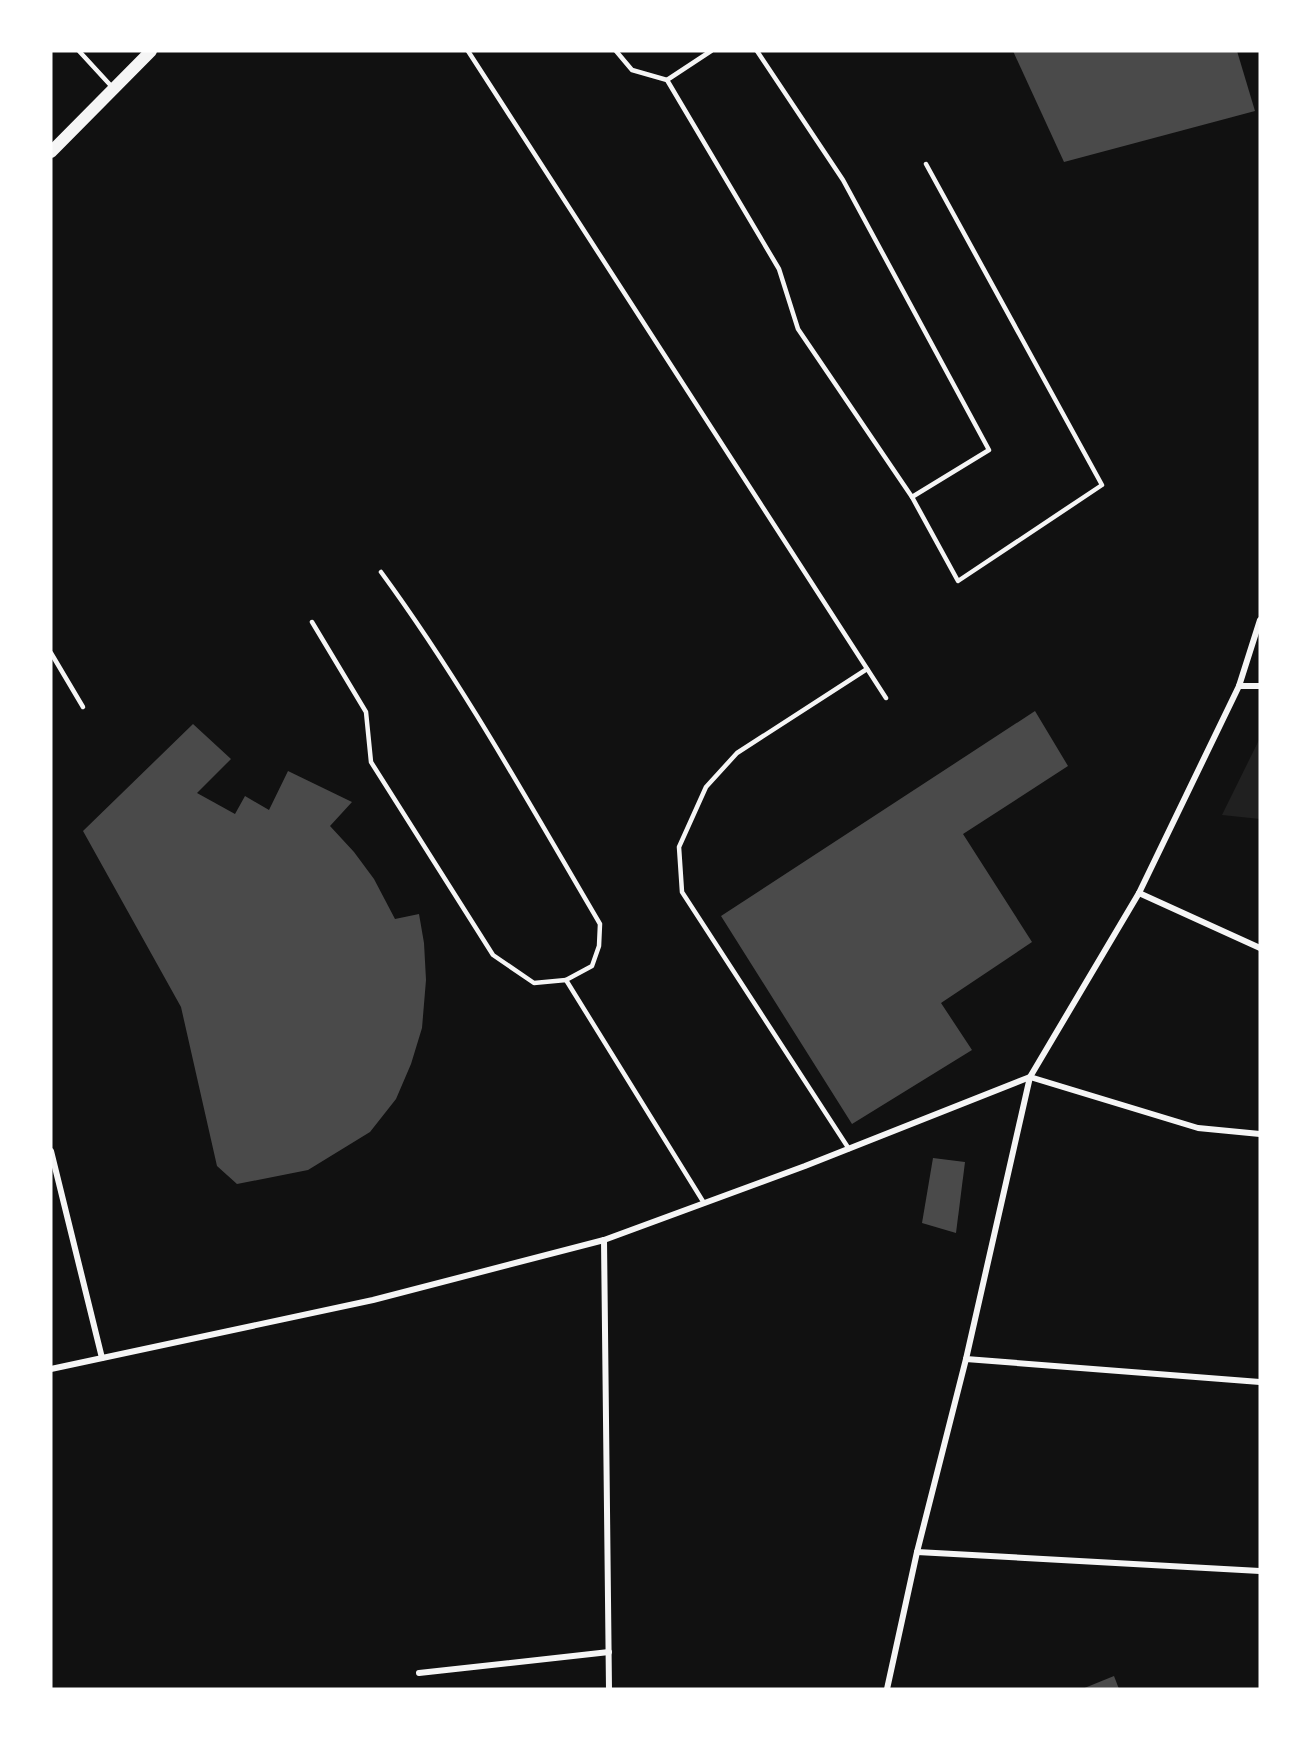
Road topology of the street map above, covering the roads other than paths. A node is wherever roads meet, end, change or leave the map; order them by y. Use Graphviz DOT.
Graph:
graph roads {
  1 [pos="79,51"];
  2 [pos="152,51"];
  3 [pos="468,51"];
  4 [pos="616,51"];
  5 [pos="711,51"];
  6 [pos="757,51"];
  7 [pos="668,80"];
  8 [pos="113,88"];
  9 [pos="51,152"];
  10 [pos="926,164"];
  11 [pos="912,497"];
  12 [pos="381,572"];
  13 [pos="312,622"];
  14 [pos="1259,624"];
  15 [pos="51,653"];
  16 [pos="867,669"];
  17 [pos="1239,686"];
  18 [pos="1260,686"];
  19 [pos="886,698"];
  20 [pos="83,707"];
  21 [pos="1139,894"];
  22 [pos="1260,948"];
  23 [pos="566,980"];
  24 [pos="1030,1077"];
  25 [pos="1260,1134"];
  26 [pos="849,1149"];
  27 [pos="51,1151"];
  28 [pos="704,1203"];
  29 [pos="604,1240"];
  30 [pos="102,1358"];
  31 [pos="966,1359"];
  32 [pos="51,1369"];
  33 [pos="1260,1382"];
  34 [pos="917,1552"];
  35 [pos="1260,1571"];
  36 [pos="609,1653"];
  37 [pos="418,1673"];
  38 [pos="609,1689"];
  39 [pos="887,1689"];
  1 -- 8 [label="lane"];
  2 -- 8 [label="main road"];
  3 -- 16 [label="lane"];
  4 -- 7 [label="lane"];
  5 -- 7 [label="lane"];
  6 -- 11 [label="lane"];
  7 -- 11 [label="lane"];
  8 -- 9 [label="main road"];
  10 -- 11 [label="lane"];
  12 -- 23 [label="lane"];
  13 -- 23 [label="lane"];
  14 -- 17 [label="street"];
  15 -- 20 [label="lane"];
  16 -- 19 [label="lane"];
  16 -- 26 [label="lane"];
  17 -- 18 [label="street"];
  17 -- 21 [label="street"];
  21 -- 22 [label="street"];
  21 -- 24 [label="street"];
  23 -- 28 [label="lane"];
  24 -- 25 [label="street"];
  24 -- 26 [label="street"];
  24 -- 31 [label="street"];
  26 -- 28 [label="street"];
  27 -- 30 [label="street"];
  28 -- 29 [label="street"];
  29 -- 30 [label="street"];
  29 -- 36 [label="street"];
  30 -- 32 [label="street"];
  31 -- 33 [label="street"];
  31 -- 34 [label="street"];
  34 -- 35 [label="street"];
  34 -- 39 [label="street"];
  36 -- 37 [label="street"];
  36 -- 38 [label="street"];
}
